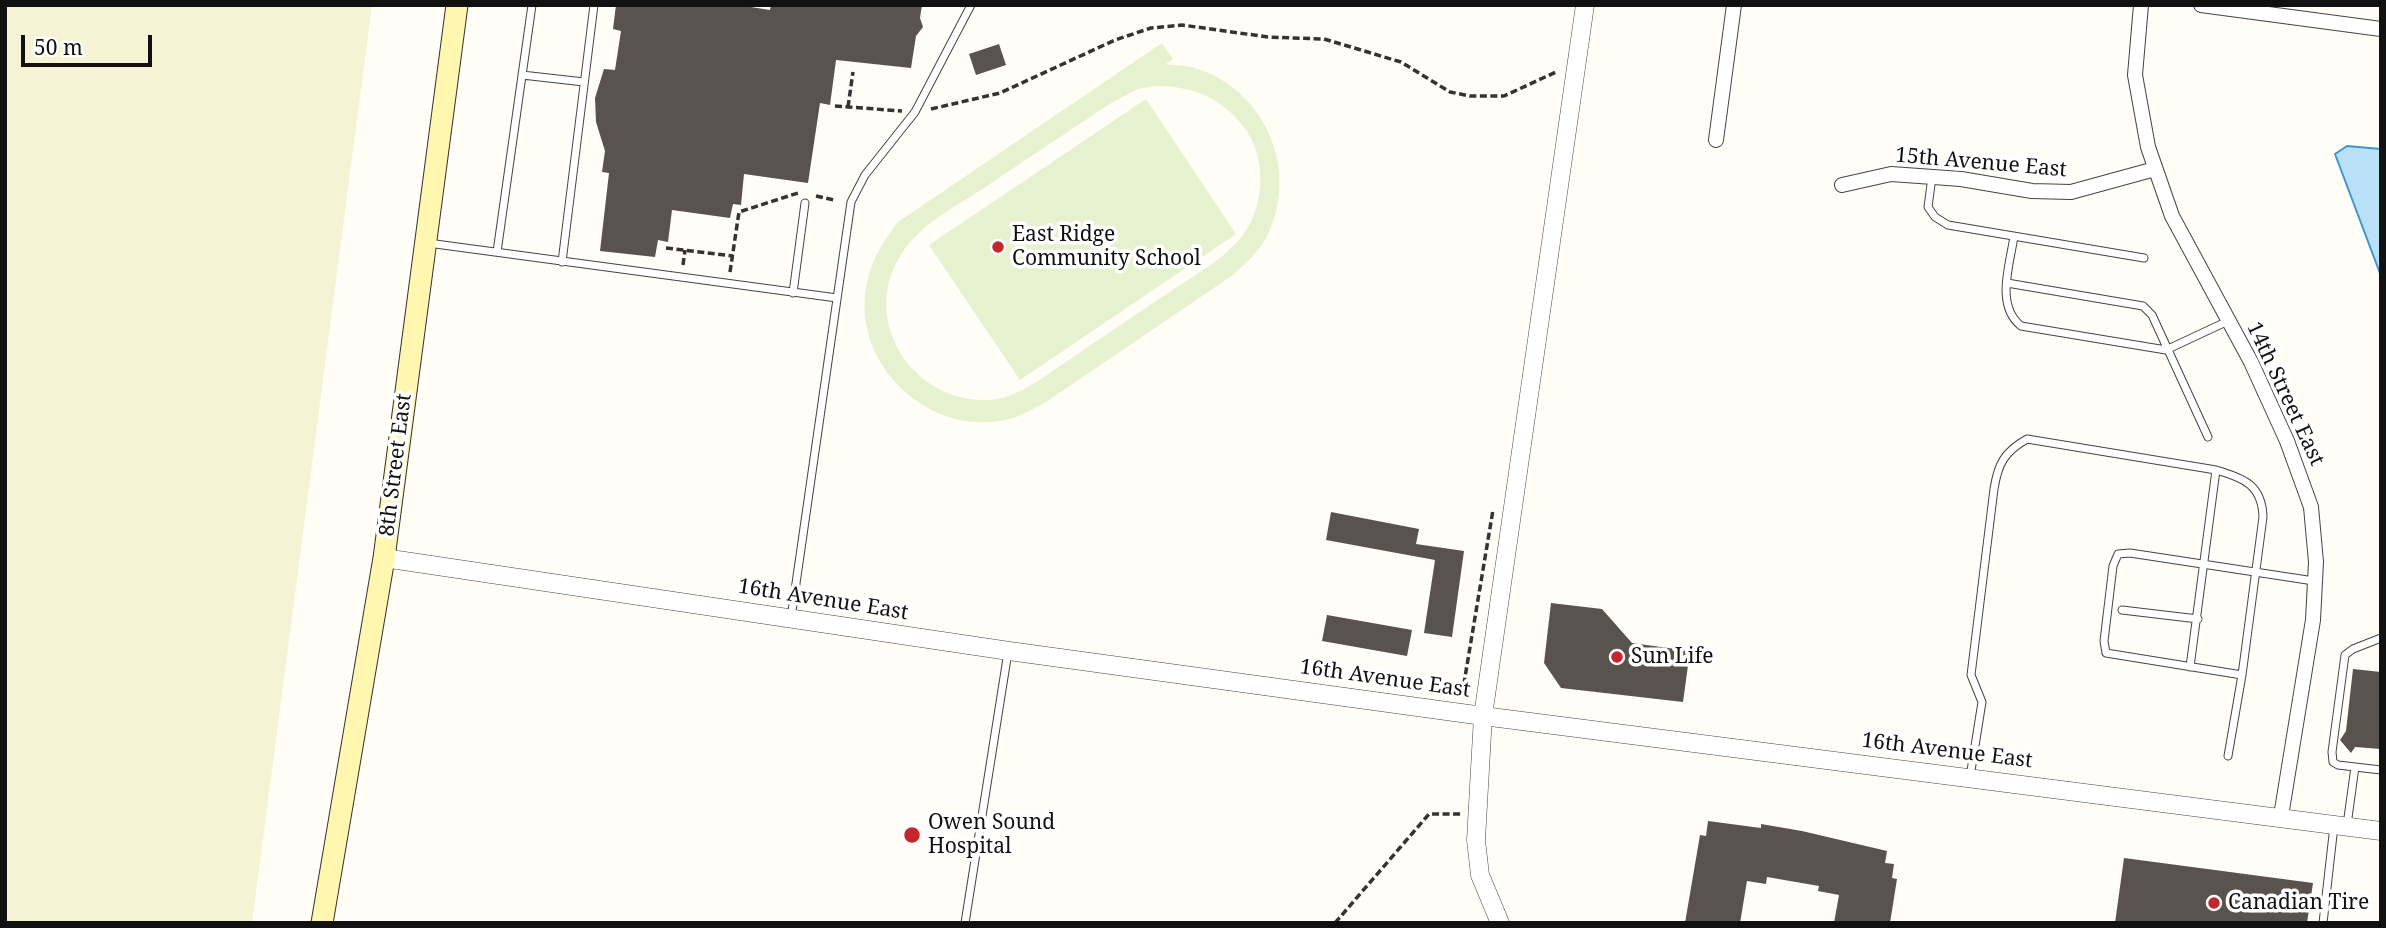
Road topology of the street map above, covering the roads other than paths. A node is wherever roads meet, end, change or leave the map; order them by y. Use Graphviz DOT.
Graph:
graph roads {
  1 [pos="457,5"];
  2 [pos="532,5"];
  3 [pos="594,5"];
  4 [pos="971,5"];
  5 [pos="1585,5"];
  6 [pos="1734,5"];
  7 [pos="2141,5"];
  8 [pos="2201,5"];
  9 [pos="2381,29"];
  10 [pos="522,75"];
  11 [pos="584,82"];
  12 [pos="1716,140"];
  13 [pos="2155,169"];
  14 [pos="1932,177"];
  15 [pos="1842,184"];
  16 [pos="805,203"];
  17 [pos="2014,236"];
  18 [pos="424,242"];
  19 [pos="497,252"];
  20 [pos="2144,258"];
  21 [pos="562,262"];
  22 [pos="2007,283"];
  23 [pos="793,293"];
  24 [pos="837,298"];
  25 [pos="2228,321"];
  26 [pos="2166,349"];
  27 [pos="2208,437"];
  28 [pos="2216,470"];
  29 [pos="384,558"];
  30 [pos="2203,564"];
  31 [pos="2255,572"];
  32 [pos="2315,581"];
  33 [pos="2122,610"];
  34 [pos="791,618"];
  35 [pos="2198,619"];
  36 [pos="2381,638"];
  37 [pos="1009,651"];
  38 [pos="2190,667"];
  39 [pos="2242,675"];
  40 [pos="1483,716"];
  41 [pos="2228,756"];
  42 [pos="2355,767"];
  43 [pos="2381,770"];
  44 [pos="1970,777"];
  45 [pos="2281,816"];
  46 [pos="2341,824"];
  47 [pos="2381,831"];
  48 [pos="322,923"];
  49 [pos="965,923"];
  50 [pos="1500,923"];
  51 [pos="2323,923"];
  1 -- 18 [label="main road, 8th Street East"];
  2 -- 10 [label="lane"];
  3 -- 11 [label="lane"];
  4 -- 24 [label="lane"];
  5 -- 40 [label="street"];
  6 -- 12 [label="street"];
  7 -- 13 [label="street, 14th Street East"];
  8 -- 9 [label="street"];
  10 -- 11 [label="lane"];
  10 -- 19 [label="lane"];
  11 -- 21 [label="lane"];
  13 -- 14 [label="street, 15th Avenue East"];
  13 -- 25 [label="street, 14th Street East"];
  14 -- 15 [label="street, 15th Avenue East"];
  14 -- 17 [label="lane"];
  16 -- 23 [label="lane"];
  17 -- 20 [label="lane"];
  17 -- 22 [label="lane"];
  18 -- 19 [label="lane"];
  18 -- 29 [label="main road, 8th Street East"];
  19 -- 21 [label="lane"];
  21 -- 23 [label="lane"];
  22 -- 26 [label="lane"];
  22 -- 26 [label="lane"];
  23 -- 24 [label="lane"];
  24 -- 34 [label="lane"];
  25 -- 26 [label="lane"];
  25 -- 32 [label="street, 14th Street East"];
  26 -- 27 [label="lane"];
  28 -- 30 [label="lane"];
  28 -- 31 [label="lane"];
  28 -- 44 [label="lane"];
  29 -- 34 [label="street, 16th Avenue East"];
  29 -- 48 [label="main road, 8th Street East"];
  30 -- 31 [label="lane"];
  30 -- 35 [label="lane"];
  30 -- 38 [label="lane"];
  31 -- 32 [label="lane"];
  31 -- 39 [label="lane"];
  32 -- 45 [label="street, 14th Street East"];
  33 -- 35 [label="lane"];
  34 -- 37 [label="street, 16th Avenue East"];
  35 -- 38 [label="lane"];
  36 -- 42 [label="lane"];
  37 -- 40 [label="street, 16th Avenue East"];
  37 -- 49 [label="lane"];
  38 -- 39 [label="lane"];
  39 -- 41 [label="lane"];
  40 -- 44 [label="street, 16th Avenue East"];
  40 -- 50 [label="street"];
  42 -- 43 [label="lane"];
  42 -- 46 [label="lane"];
  44 -- 45 [label="street, 16th Avenue East"];
  45 -- 46 [label="street, 16th Avenue East"];
  46 -- 47 [label="street, 16th Avenue East"];
  46 -- 51 [label="lane"];
}
